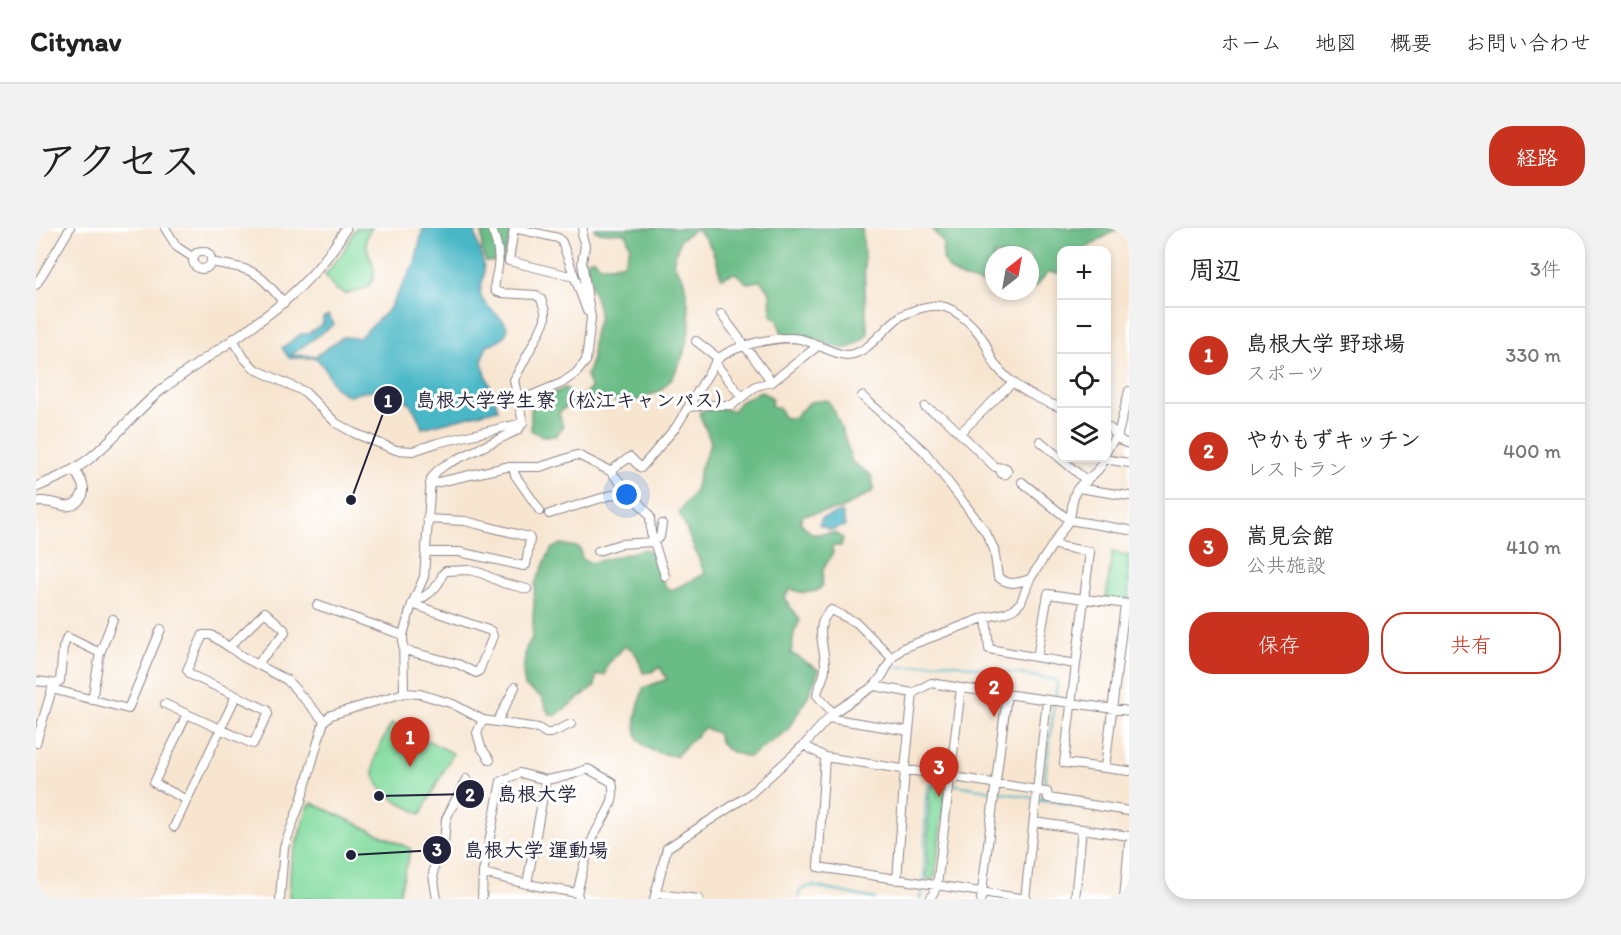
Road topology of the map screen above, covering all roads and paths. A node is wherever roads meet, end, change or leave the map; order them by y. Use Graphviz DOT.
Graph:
graph roads {
  1 [pos="70,228"];
  2 [pos="165,228"];
  3 [pos="346,228"];
  4 [pos="491,228"];
  5 [pos="514,228"];
  6 [pos="584,228"];
  7 [pos="194,258"];
  8 [pos="211,262"];
  9 [pos="574,277"];
  10 [pos="36,285"];
  11 [pos="284,303"];
  12 [pos="721,314"];
  13 [pos="591,318"];
  14 [pos="233,339"];
  15 [pos="696,341"];
  16 [pos="745,345"];
  17 [pos="819,345"];
  18 [pos="716,360"];
  19 [pos="771,382"];
  20 [pos="1012,382"];
  21 [pos="1129,391"];
  22 [pos="862,396"];
  23 [pos="742,397"];
  24 [pos="518,401"];
  25 [pos="1057,406"];
  26 [pos="689,407"];
  27 [pos="925,407"];
  28 [pos="523,423"];
  29 [pos="1111,428"];
  30 [pos="960,433"];
  31 [pos="1117,438"];
  32 [pos="1040,441"];
  33 [pos="1111,444"];
  34 [pos="1129,444"];
  35 [pos="1111,458"];
  36 [pos="1102,462"];
  37 [pos="1129,463"];
  38 [pos="513,467"];
  39 [pos="1005,468"];
  40 [pos="74,469"];
  41 [pos="610,471"];
  42 [pos="1087,481"];
  43 [pos="1022,482"];
  44 [pos="430,484"];
  45 [pos="36,486"];
  46 [pos="1078,488"];
  47 [pos="628,490"];
  48 [pos="1129,496"];
  49 [pos="36,502"];
  50 [pos="540,511"];
  51 [pos="549,514"];
  52 [pos="427,519"];
  53 [pos="1069,520"];
  54 [pos="662,524"];
  55 [pos="1129,530"];
  56 [pos="653,542"];
  57 [pos="1054,543"];
  58 [pos="598,551"];
  59 [pos="425,552"];
  60 [pos="666,576"];
  61 [pos="1029,579"];
  62 [pos="527,590"];
  63 [pos="1084,599"];
  64 [pos="412,604"];
  65 [pos="1127,604"];
  66 [pos="317,605"];
  67 [pos="986,617"];
  68 [pos="112,619"];
  69 [pos="161,629"];
  70 [pos="403,635"];
  71 [pos="229,647"];
  72 [pos="404,650"];
  73 [pos="100,653"];
  74 [pos="1037,657"];
  75 [pos="892,658"];
  76 [pos="1075,664"];
  77 [pos="259,665"];
  78 [pos="36,681"];
  79 [pos="874,686"];
  80 [pos="53,687"];
  81 [pos="515,687"];
  82 [pos="961,688"];
  83 [pos="404,693"];
  84 [pos="913,693"];
  85 [pos="1007,694"];
  86 [pos="236,696"];
  87 [pos="92,700"];
  88 [pos="1047,700"];
  89 [pos="1071,703"];
  90 [pos="165,704"];
  91 [pos="1113,709"];
  92 [pos="1129,711"];
  93 [pos="187,714"];
  94 [pos="830,715"];
  95 [pos="483,720"];
  96 [pos="324,721"];
  97 [pos="497,722"];
  98 [pos="571,724"];
  99 [pos="220,730"];
  100 [pos="909,731"];
  101 [pos="36,743"];
  102 [pos="804,745"];
  103 [pos="825,757"];
  104 [pos="490,760"];
  105 [pos="1105,768"];
  106 [pos="905,770"];
  107 [pos="1129,771"];
  108 [pos="466,779"];
  109 [pos="546,780"];
  110 [pos="950,781"];
  111 [pos="995,788"];
  112 [pos="1039,793"];
  113 [pos="187,800"];
  114 [pos="1129,811"];
  115 [pos="1034,822"];
  116 [pos="174,827"];
  117 [pos="1082,829"];
  118 [pos="1129,836"];
  119 [pos="1129,844"];
  120 [pos="483,873"];
  121 [pos="897,880"];
  122 [pos="527,884"];
  123 [pos="937,886"];
  124 [pos="578,896"];
  125 [pos="655,896"];
  126 [pos="981,896"];
  127 [pos="280,899"];
  128 [pos="437,899"];
  129 [pos="482,899"];
  130 [pos="699,899"];
  131 [pos="930,899"];
  132 [pos="1026,899"];
  133 [pos="1075,899"];
  134 [pos="1124,899"];
  1 -- 10 [label="street"];
  2 -- 7 [label="street"];
  3 -- 11 [label="street"];
  4 -- 24 [label="street"];
  5 -- 9 [label="street"];
  5 -- 9 [label="street"];
  6 -- 13 [label="street"];
  7 -- 8 [label="street"];
  7 -- 8 [label="street"];
  8 -- 11 [label="street"];
  9 -- 13 [label="street"];
  11 -- 14 [label="street"];
  12 -- 16 [label="street"];
  13 -- 24 [label="street"];
  14 -- 28 [label="street"];
  14 -- 40 [label="street"];
  15 -- 18 [label="street"];
  16 -- 17 [label="street"];
  16 -- 18 [label="street"];
  16 -- 19 [label="street"];
  17 -- 19 [label="street"];
  17 -- 20 [label="street"];
  18 -- 23 [label="street"];
  18 -- 26 [label="street"];
  19 -- 23 [label="street"];
  20 -- 25 [label="street"];
  20 -- 30 [label="street"];
  21 -- 31 [label="street"];
  22 -- 61 [label="street"];
  23 -- 26 [label="street"];
  24 -- 28 [label="street"];
  26 -- 41 [label="street"];
  27 -- 30 [label="street"];
  28 -- 44 [label="street"];
  29 -- 31 [label="street"];
  30 -- 39 [label="street"];
  31 -- 33 [label="street"];
  31 -- 34 [label="street"];
  32 -- 42 [label="street"];
  35 -- 37 [label="street"];
  36 -- 42 [label="street"];
  38 -- 41 [label="street"];
  38 -- 44 [label="street"];
  38 -- 50 [label="street"];
  40 -- 45 [label="street"];
  40 -- 49 [label="street"];
  41 -- 47 [label="street"];
  42 -- 46 [label="street"];
  43 -- 53 [label="street"];
  44 -- 52 [label="street"];
  46 -- 48 [label="street"];
  46 -- 53 [label="street"];
  47 -- 51 [label="street"];
  47 -- 56 [label="street"];
  52 -- 59 [label="street"];
  52 -- 59 [label="street"];
  53 -- 55 [label="street"];
  53 -- 57 [label="street"];
  54 -- 56 [label="street"];
  56 -- 58 [label="street"];
  56 -- 60 [label="street"];
  57 -- 61 [label="street"];
  57 -- 63 [label="street"];
  59 -- 64 [label="street"];
  61 -- 67 [label="street"];
  62 -- 64 [label="street"];
  63 -- 65 [label="street"];
  63 -- 74 [label="street"];
  63 -- 76 [label="street"];
  64 -- 70 [label="street"];
  64 -- 72 [label="street"];
  65 -- 91 [label="street"];
  66 -- 70 [label="street"];
  67 -- 74 [label="street"];
  67 -- 75 [label="street"];
  68 -- 73 [label="street"];
  69 -- 87 [label="street"];
  70 -- 72 [label="street"];
  71 -- 77 [label="street"];
  71 -- 77 [label="street"];
  71 -- 86 [label="street"];
  72 -- 83 [label="street"];
  73 -- 80 [label="street"];
  73 -- 87 [label="street"];
  74 -- 76 [label="street"];
  75 -- 79 [label="street"];
  75 -- 94 [label="street"];
  76 -- 89 [label="street"];
  77 -- 96 [label="street"];
  78 -- 80 [label="street"];
  79 -- 84 [label="street"];
  79 -- 94 [label="street"];
  80 -- 87 [label="street"];
  80 -- 101 [label="street"];
  81 -- 97 [label="street"];
  82 -- 84 [label="street"];
  82 -- 85 [label="street"];
  82 -- 110 [label="street"];
  83 -- 95 [label="street"];
  83 -- 96 [label="street"];
  84 -- 100 [label="street"];
  85 -- 88 [label="street"];
  85 -- 111 [label="street"];
  86 -- 99 [label="street"];
  86 -- 99 [label="street"];
  88 -- 89 [label="street"];
  88 -- 112 [label="street"];
  89 -- 91 [label="street"];
  89 -- 105 [label="street"];
  90 -- 93 [label="street"];
  91 -- 92 [label="street"];
  91 -- 105 [label="street"];
  93 -- 99 [label="street"];
  93 -- 113 [label="street"];
  94 -- 100 [label="street"];
  94 -- 102 [label="street"];
  95 -- 97 [label="street"];
  95 -- 104 [label="street"];
  96 -- 127 [label="street"];
  97 -- 98 [label="street"];
  99 -- 113 [label="street"];
  100 -- 106 [label="street"];
  102 -- 103 [label="street"];
  102 -- 125 [label="street"];
  103 -- 106 [label="street"];
  103 -- 121 [label="street"];
  105 -- 107 [label="street"];
  106 -- 110 [label="street"];
  106 -- 121 [label="street"];
  108 -- 128 [label="street"];
  109 -- 120 [label="street"];
  109 -- 122 [label="street"];
  109 -- 124 [label="street"];
  110 -- 111 [label="street"];
  110 -- 123 [label="street"];
  111 -- 112 [label="street"];
  111 -- 126 [label="street"];
  112 -- 114 [label="street"];
  112 -- 115 [label="street"];
  113 -- 116 [label="street"];
  115 -- 117 [label="street"];
  115 -- 132 [label="street"];
  117 -- 118 [label="street"];
  117 -- 133 [label="street"];
  119 -- 134 [label="street"];
  120 -- 122 [label="street"];
  120 -- 129 [label="street"];
  121 -- 123 [label="street"];
  122 -- 124 [label="street"];
  123 -- 126 [label="street"];
  123 -- 131 [label="street"];
  125 -- 130 [label="street"];
  126 -- 132 [label="street"];
}
